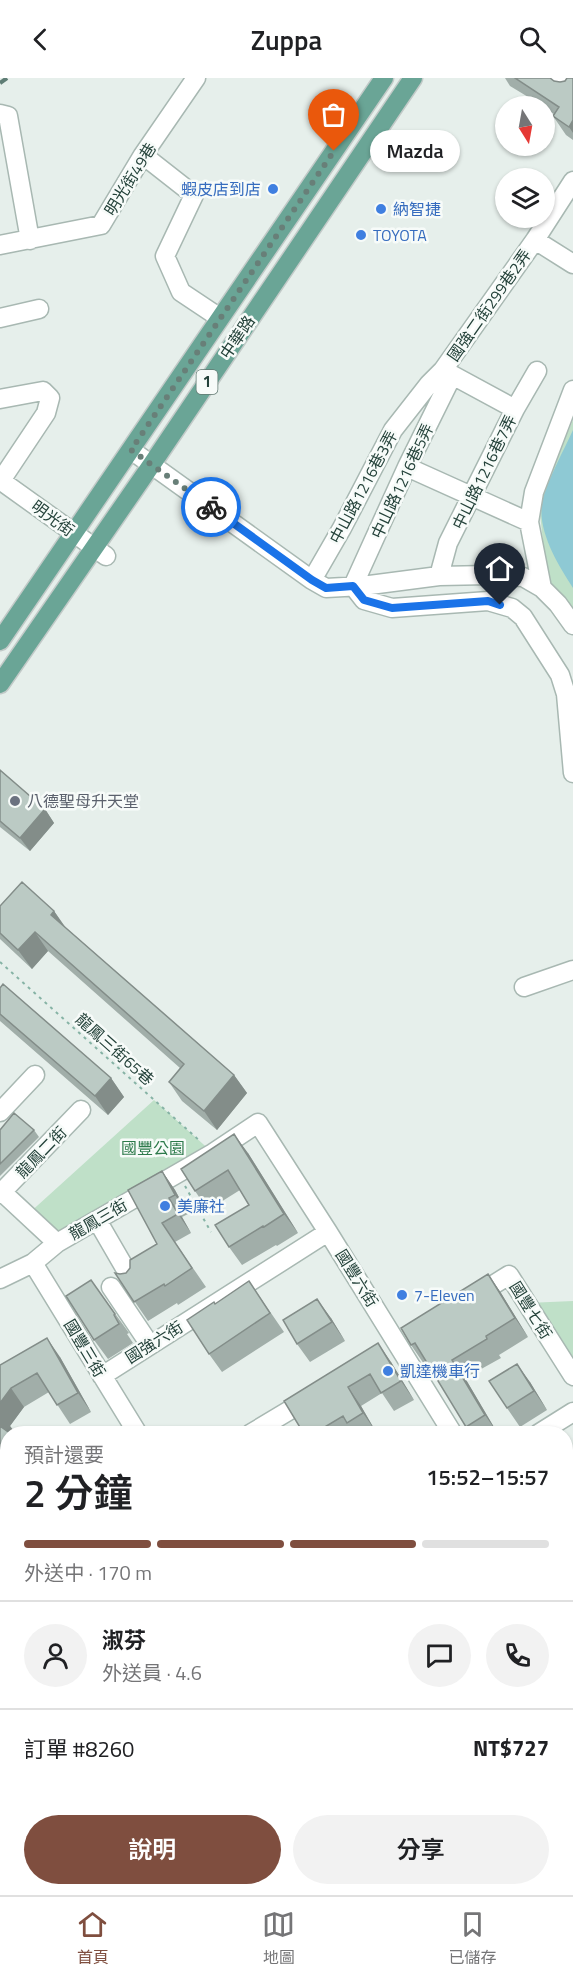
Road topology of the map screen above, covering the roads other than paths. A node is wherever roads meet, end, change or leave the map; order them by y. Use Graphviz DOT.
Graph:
graph roads {
  1 [pos="196,78"];
  2 [pos="384,78"];
  3 [pos="413,78"];
  4 [pos="555,78"];
  5 [pos="573,90"];
  6 [pos="4,118"];
  7 [pos="143,155"];
  8 [pos="573,181"];
  9 [pos="30,240"];
  10 [pos="535,240"];
  11 [pos="0,245"];
  12 [pos="573,264"];
  13 [pos="39,309"];
  14 [pos="0,318"];
  15 [pos="220,318"];
  16 [pos="537,371"];
  17 [pos="447,374"];
  18 [pos="573,390"];
  19 [pos="0,399"];
  20 [pos="515,409"];
  21 [pos="131,450"];
  22 [pos="152,464"];
  23 [pos="407,467"];
  24 [pos="0,481"];
  25 [pos="472,496"];
  26 [pos="529,522"];
  27 [pos="74,533"];
  28 [pos="100,552"];
  29 [pos="439,576"];
  30 [pos="312,580"];
  31 [pos="353,586"];
  32 [pos="542,588"];
  33 [pos="573,625"];
  34 [pos="0,641"];
  35 [pos="0,684"];
  36 [pos="573,773"];
  37 [pos="573,970"];
  38 [pos="524,987"];
  39 [pos="36,1075"];
  40 [pos="81,1110"];
  41 [pos="0,1112"];
  42 [pos="258,1123"];
  43 [pos="1,1192"];
  44 [pos="97,1220"];
  45 [pos="328,1232"];
  46 [pos="57,1243"];
  47 [pos="33,1263"];
  48 [pos="0,1279"];
  49 [pos="133,1282"];
  50 [pos="111,1287"];
  51 [pos="458,1306"];
  52 [pos="403,1341"];
  53 [pos="150,1345"];
  54 [pos="379,1356"];
  55 [pos="102,1376"];
  56 [pos="573,1376"];
  57 [pos="321,1391"];
  58 [pos="573,1412"];
  59 [pos="133,1426"];
  60 [pos="279,1426"];
  61 [pos="449,1426"];
  62 [pos="551,1426"];
  1 -- 7 [label="street, 明光街49巷"];
  2 -- 15 [label="main road, 中華路 / 1"];
  3 -- 22 [label="main road, 中華路 / 1"];
  4 -- 5 [label="street"];
  6 -- 9 [label="street"];
  7 -- 9 [label="street, 明光街49巷"];
  7 -- 15 [label="street"];
  8 -- 10 [label="street, 國強二街299巷2弄"];
  9 -- 11 [label="street, 明光街49巷"];
  10 -- 12 [label="street"];
  10 -- 17 [label="street, 國強二街299巷2弄"];
  13 -- 14 [label="street"];
  15 -- 21 [label="main road, 中華路 / 1"];
  16 -- 20 [label="street, 中山路1216巷7弄"];
  17 -- 20 [label="street"];
  17 -- 23 [label="street, 中山路1216巷5弄"];
  17 -- 30 [label="street, 中山路1216巷3弄"];
  18 -- 26 [label="street"];
  19 -- 24 [label="street"];
  20 -- 25 [label="street, 中山路1216巷7弄"];
  21 -- 22 [label="street"];
  21 -- 27 [label="main road, 中華路 / 1"];
  22 -- 28 [label="main road, 中華路 / 1"];
  22 -- 30 [label="street"];
  23 -- 25 [label="street"];
  23 -- 31 [label="street, 中山路1216巷5弄"];
  24 -- 27 [label="street, 明光街"];
  25 -- 26 [label="street"];
  25 -- 29 [label="street, 中山路1216巷7弄"];
  26 -- 32 [label="street"];
  27 -- 28 [label="street, 明光街"];
  27 -- 34 [label="main road, 中華路 / 1"];
  28 -- 35 [label="main road, 中華路 / 1"];
  29 -- 31 [label="street"];
  29 -- 32 [label="street"];
  30 -- 31 [label="street"];
  31 -- 36 [label="street"];
  32 -- 33 [label="street"];
  37 -- 38 [label="street"];
  39 -- 41 [label="street"];
  40 -- 43 [label="street, 龍鳳二街"];
  42 -- 44 [label="street, 龍鳳三街"];
  42 -- 45 [label="street, 國豐六街"];
  43 -- 46 [label="street"];
  44 -- 46 [label="street, 龍鳳三街"];
  44 -- 49 [label="street"];
  45 -- 52 [label="street, 國豐六街"];
  45 -- 53 [label="street, 國強六街"];
  46 -- 47 [label="street, 龍鳳三街"];
  47 -- 48 [label="street, 龍鳳三街"];
  47 -- 55 [label="street, 國豐三街"];
  50 -- 53 [label="street"];
  51 -- 56 [label="street, 國豐七街"];
  52 -- 54 [label="street"];
  52 -- 61 [label="street, 國豐六街"];
  53 -- 55 [label="street, 國強六街"];
  55 -- 59 [label="street, 國豐三街"];
  57 -- 60 [label="street"];
  58 -- 62 [label="street"];
}
